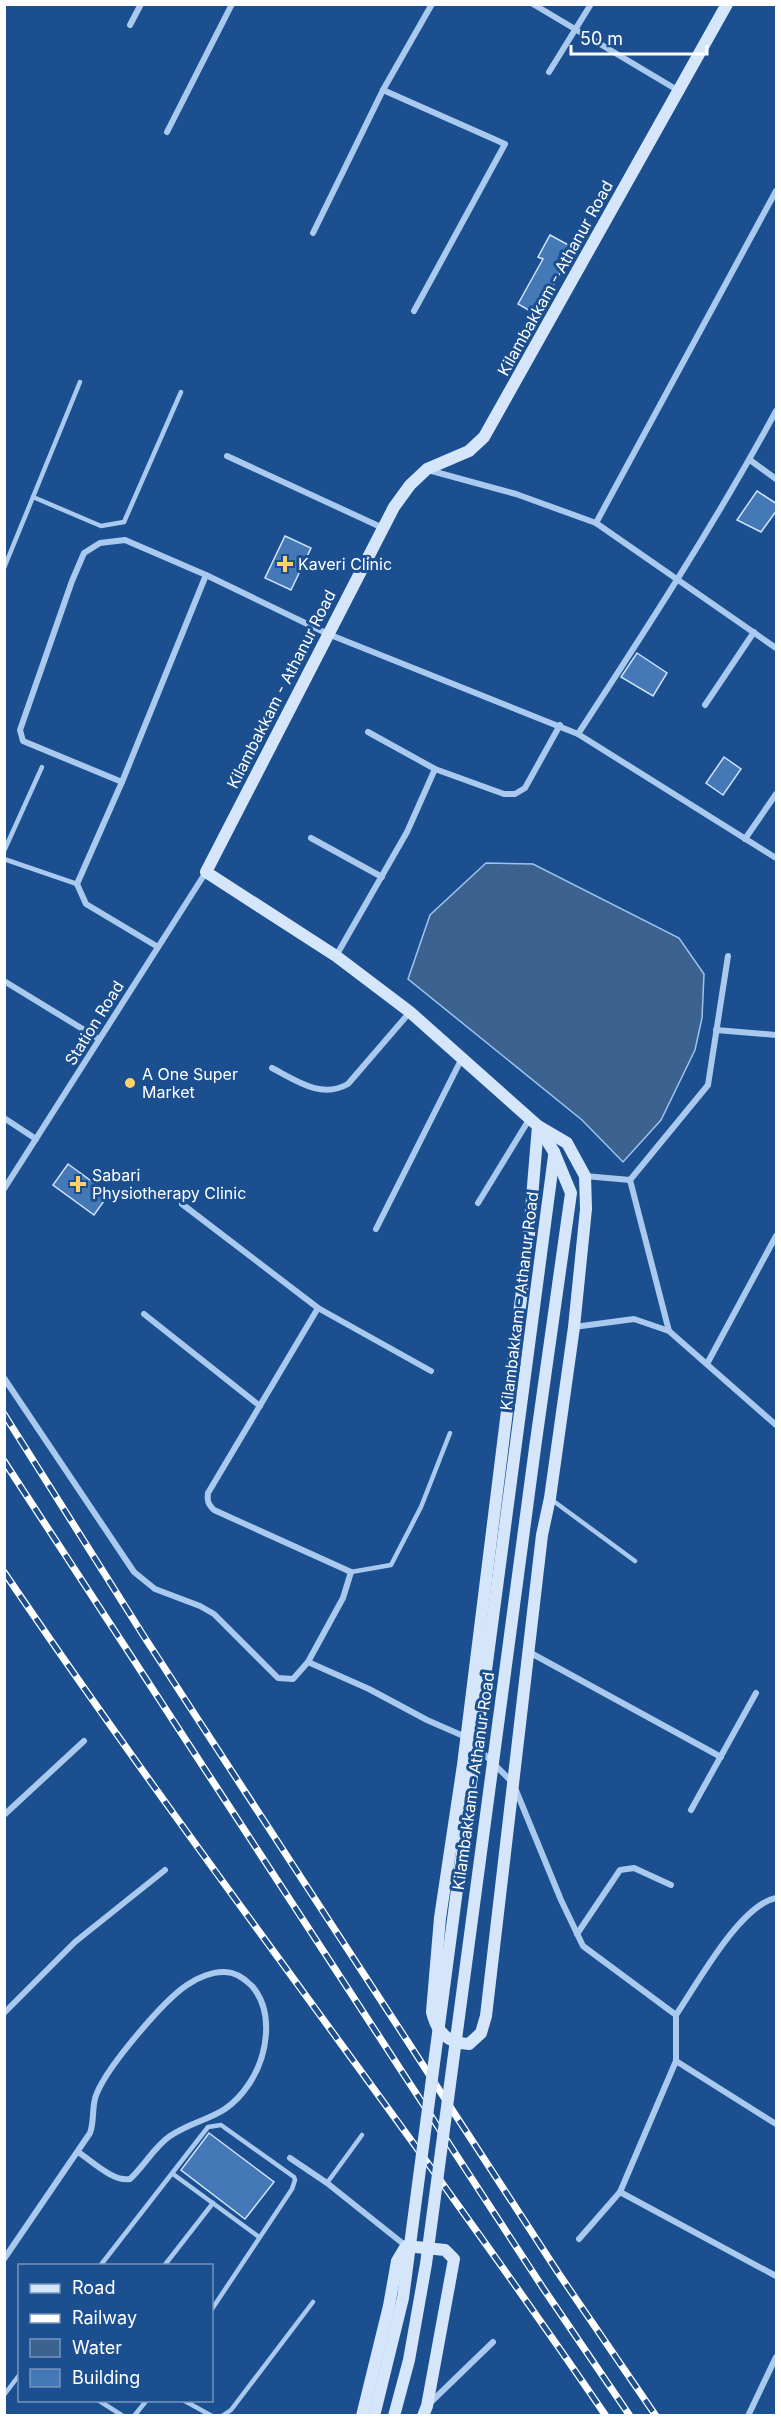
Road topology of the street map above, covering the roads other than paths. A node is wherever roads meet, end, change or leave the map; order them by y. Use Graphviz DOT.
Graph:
graph roads {
  1 [pos="141,4"];
  2 [pos="232,4"];
  3 [pos="432,4"];
  4 [pos="533,4"];
  5 [pos="591,4"];
  6 [pos="728,4"];
  7 [pos="129,25"];
  8 [pos="575,28"];
  9 [pos="549,72"];
  10 [pos="383,90"];
  11 [pos="680,91"];
  12 [pos="167,132"];
  13 [pos="777,191"];
  14 [pos="313,233"];
  15 [pos="414,311"];
  16 [pos="80,382"];
  17 [pos="182,392"];
  18 [pos="777,411"];
  19 [pos="227,456"];
  20 [pos="750,460"];
  21 [pos="427,470"];
  22 [pos="777,479"];
  23 [pos="33,497"];
  24 [pos="596,523"];
  25 [pos="383,528"];
  26 [pos="4,568"];
  27 [pos="206,575"];
  28 [pos="678,581"];
  29 [pos="754,632"];
  30 [pos="328,634"];
  31 [pos="777,648"];
  32 [pos="705,705"];
  33 [pos="560,725"];
  34 [pos="368,732"];
  35 [pos="578,734"];
  36 [pos="42,767"];
  37 [pos="435,770"];
  38 [pos="122,782"];
  39 [pos="777,794"];
  40 [pos="311,838"];
  41 [pos="745,839"];
  42 [pos="4,851"];
  43 [pos="777,858"];
  44 [pos="4,859"];
  45 [pos="206,872"];
  46 [pos="381,876"];
  47 [pos="77,884"];
  48 [pos="158,947"];
  49 [pos="336,956"];
  50 [pos="728,957"];
  51 [pos="4,981"];
  52 [pos="410,1012"];
  53 [pos="716,1030"];
  54 [pos="777,1035"];
  55 [pos="99,1039"];
  56 [pos="462,1058"];
  57 [pos="272,1068"];
  58 [pos="4,1118"];
  59 [pos="534,1122"];
  60 [pos="36,1139"];
  61 [pos="554,1152"];
  62 [pos="585,1176"];
  63 [pos="630,1180"];
  64 [pos="4,1189"];
  65 [pos="478,1203"];
  66 [pos="182,1204"];
  67 [pos="376,1229"];
  68 [pos="777,1236"];
  69 [pos="318,1308"];
  70 [pos="144,1314"];
  71 [pos="574,1327"];
  72 [pos="669,1331"];
  73 [pos="708,1362"];
  74 [pos="431,1371"];
  75 [pos="4,1378"];
  76 [pos="260,1406"];
  77 [pos="777,1425"];
  78 [pos="450,1433"];
  79 [pos="550,1498"];
  80 [pos="635,1560"];
  81 [pos="351,1572"];
  82 [pos="529,1652"];
  83 [pos="308,1662"];
  84 [pos="756,1693"];
  85 [pos="467,1737"];
  86 [pos="84,1740"];
  87 [pos="721,1757"];
  88 [pos="513,1783"];
  89 [pos="691,1810"];
  90 [pos="5,1814"];
  91 [pos="165,1870"];
  92 [pos="671,1885"];
  93 [pos="777,1898"];
  94 [pos="577,1934"];
  95 [pos="4,2013"];
  96 [pos="676,2015"];
  97 [pos="676,2061"];
  98 [pos="777,2124"];
  99 [pos="362,2135"];
  100 [pos="78,2152"];
  101 [pos="290,2158"];
  102 [pos="173,2174"];
  103 [pos="327,2183"];
  104 [pos="620,2193"];
  105 [pos="213,2203"];
  106 [pos="259,2237"];
  107 [pos="579,2239"];
  108 [pos="406,2246"];
  109 [pos="4,2259"];
  110 [pos="102,2264"];
  111 [pos="165,2264"];
  112 [pos="777,2276"];
  113 [pos="313,2302"];
  114 [pos="213,2306"];
  115 [pos="493,2342"];
  116 [pos="777,2356"];
  117 [pos="18,2377"];
  118 [pos="4,2395"];
  119 [pos="101,2402"];
  120 [pos="145,2402"];
  121 [pos="187,2402"];
  122 [pos="425,2410"];
  123 [pos="123,2415"];
  124 [pos="134,2415"];
  125 [pos="212,2415"];
  126 [pos="222,2415"];
  127 [pos="362,2415"];
  128 [pos="374,2415"];
  129 [pos="394,2415"];
  130 [pos="748,2415"];
  1 -- 7 [label="street"];
  2 -- 12 [label="street"];
  3 -- 10 [label="street"];
  4 -- 8 [label="street"];
  5 -- 8 [label="street"];
  6 -- 11 [label="street, Kilambakkam - Athanur Road"];
  8 -- 9 [label="street"];
  8 -- 11 [label="street"];
  10 -- 14 [label="street"];
  10 -- 15 [label="street"];
  11 -- 21 [label="street, Kilambakkam - Athanur Road"];
  13 -- 24 [label="street"];
  16 -- 23 [label="lane"];
  17 -- 23 [label="lane"];
  18 -- 20 [label="street"];
  19 -- 25 [label="street"];
  20 -- 22 [label="street"];
  20 -- 28 [label="street"];
  21 -- 24 [label="street"];
  21 -- 25 [label="street, Kilambakkam - Athanur Road"];
  23 -- 26 [label="lane"];
  24 -- 28 [label="street"];
  25 -- 30 [label="street, Kilambakkam - Athanur Road"];
  27 -- 30 [label="street"];
  27 -- 38 [label="street"];
  27 -- 38 [label="street"];
  28 -- 29 [label="street"];
  28 -- 35 [label="street"];
  29 -- 31 [label="street"];
  29 -- 32 [label="street"];
  30 -- 33 [label="street"];
  30 -- 45 [label="street, Kilambakkam - Athanur Road"];
  33 -- 35 [label="street"];
  33 -- 37 [label="street"];
  34 -- 37 [label="street"];
  35 -- 41 [label="street"];
  36 -- 42 [label="lane"];
  37 -- 46 [label="street"];
  38 -- 47 [label="street"];
  39 -- 41 [label="street"];
  40 -- 46 [label="street"];
  41 -- 43 [label="street"];
  44 -- 47 [label="lane"];
  45 -- 48 [label="street, Station Road"];
  45 -- 49 [label="street, Kilambakkam - Athanur Road"];
  46 -- 49 [label="street"];
  47 -- 48 [label="street"];
  48 -- 55 [label="street, Station Road"];
  49 -- 52 [label="street, Kilambakkam - Athanur Road"];
  50 -- 53 [label="street"];
  51 -- 55 [label="street"];
  52 -- 56 [label="street, Kilambakkam - Athanur Road"];
  52 -- 57 [label="street"];
  53 -- 54 [label="street"];
  53 -- 63 [label="street"];
  55 -- 60 [label="street, Station Road"];
  56 -- 59 [label="street, Kilambakkam - Athanur Road"];
  56 -- 67 [label="street"];
  58 -- 60 [label="street"];
  59 -- 61 [label="street, Kilambakkam - Athanur Road"];
  59 -- 62 [label="street"];
  59 -- 65 [label="street"];
  59 -- 85 [label="street"];
  60 -- 64 [label="street, Station Road"];
  61 -- 128 [label="street, Kilambakkam - Athanur Road, bridge"];
  61 -- 129 [label="street, Kilambakkam - Athanur Road, bridge"];
  62 -- 63 [label="street"];
  62 -- 71 [label="street"];
  63 -- 72 [label="street"];
  66 -- 69 [label="street"];
  68 -- 73 [label="street"];
  69 -- 74 [label="street"];
  69 -- 76 [label="street"];
  70 -- 76 [label="street"];
  71 -- 72 [label="street"];
  71 -- 79 [label="street"];
  72 -- 73 [label="street"];
  73 -- 77 [label="street"];
  75 -- 83 [label="street"];
  76 -- 81 [label="street"];
  78 -- 81 [label="lane"];
  79 -- 80 [label="lane"];
  79 -- 82 [label="street"];
  81 -- 83 [label="street"];
  82 -- 87 [label="street"];
  82 -- 88 [label="street"];
  83 -- 85 [label="street"];
  84 -- 87 [label="street"];
  85 -- 88 [label="street"];
  85 -- 88 [label="street"];
  86 -- 90 [label="street"];
  87 -- 89 [label="street"];
  88 -- 94 [label="street"];
  91 -- 95 [label="street"];
  92 -- 94 [label="street"];
  93 -- 96 [label="street"];
  94 -- 96 [label="street"];
  96 -- 97 [label="street"];
  97 -- 98 [label="street"];
  97 -- 104 [label="street"];
  99 -- 103 [label="lane"];
  100 -- 100 [label="street"];
  100 -- 109 [label="street"];
  101 -- 103 [label="street"];
  102 -- 105 [label="lane"];
  102 -- 106 [label="lane"];
  102 -- 110 [label="lane"];
  103 -- 108 [label="street"];
  104 -- 107 [label="street"];
  104 -- 112 [label="street"];
  105 -- 106 [label="lane"];
  105 -- 111 [label="lane"];
  106 -- 114 [label="lane"];
  108 -- 122 [label="street"];
  108 -- 127 [label="street"];
  113 -- 126 [label="lane"];
  115 -- 122 [label="street"];
  116 -- 130 [label="street"];
  117 -- 118 [label="lane"];
  119 -- 123 [label="lane"];
  120 -- 124 [label="lane"];
  121 -- 125 [label="lane"];
}
